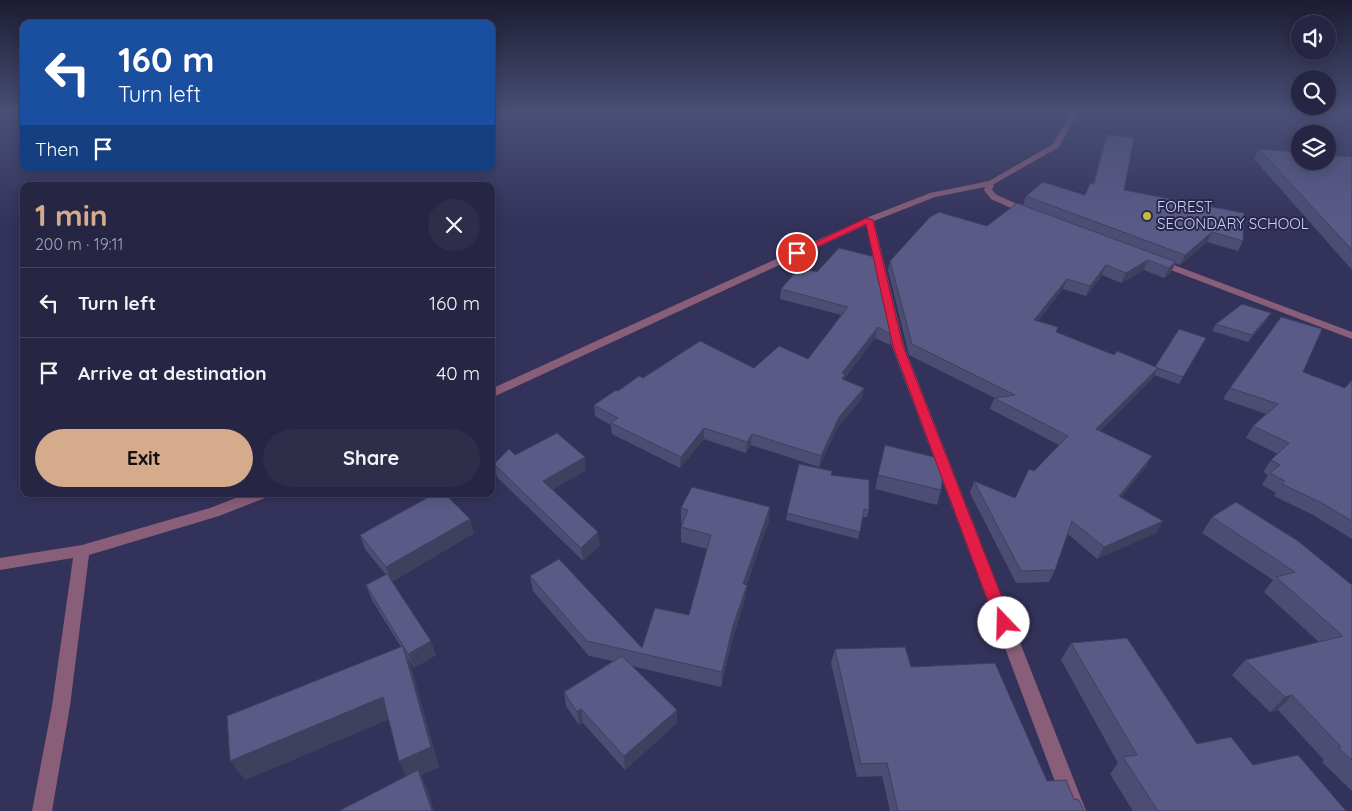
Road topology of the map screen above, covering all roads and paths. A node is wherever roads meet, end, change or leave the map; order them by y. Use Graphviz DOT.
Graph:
graph roads {
  1 [pos="1048,150"];
  2 [pos="991,183"];
  3 [pos="1041,217"];
  4 [pos="869,220"];
  5 [pos="1149,259"];
  6 [pos="1352,336"];
  7 [pos="495,392"];
  8 [pos="252,497"];
  9 [pos="82,552"];
  10 [pos="0,564"];
  11 [pos="42,811"];
  12 [pos="1076,811"];
  1 -- 2 [label="street"];
  2 -- 3 [label="street"];
  2 -- 4 [label="street"];
  4 -- 7 [label="street"];
  4 -- 12 [label="street"];
  5 -- 6 [label="street"];
  8 -- 9 [label="street"];
  9 -- 10 [label="street"];
  9 -- 11 [label="street"];
}
